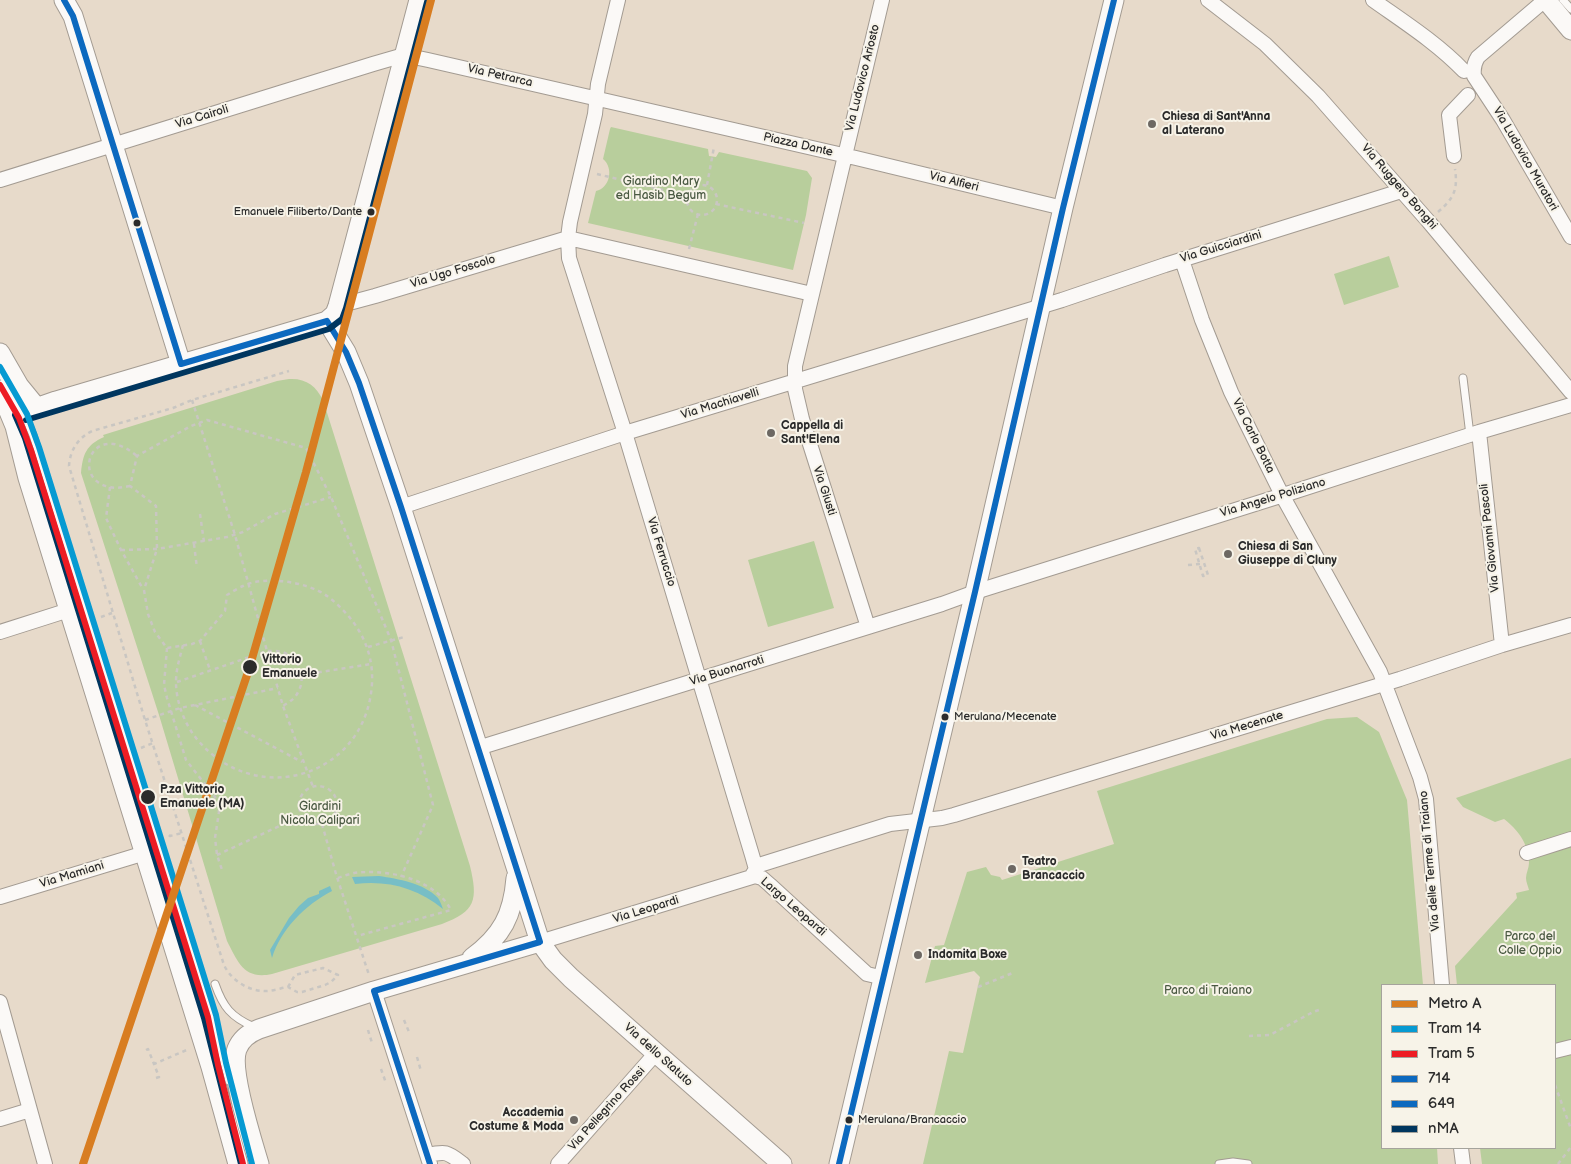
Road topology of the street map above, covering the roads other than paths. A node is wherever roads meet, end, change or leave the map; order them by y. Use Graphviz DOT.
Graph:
graph roads {
  1 [pos="419,0"];
  2 [pos="618,0"];
  3 [pos="882,0"];
  4 [pos="1114,0"];
  5 [pos="1208,0"];
  6 [pos="1373,0"];
  7 [pos="1546,0"];
  8 [pos="1563,0"];
  9 [pos="69,5"];
  10 [pos="1390,5"];
  11 [pos="1571,9"];
  12 [pos="1571,30"];
  13 [pos="404,55"];
  14 [pos="1464,71"];
  15 [pos="1468,95"];
  16 [pos="597,98"];
  17 [pos="112,146"];
  18 [pos="844,156"];
  19 [pos="1454,156"];
  20 [pos="0,180"];
  21 [pos="1401,190"];
  22 [pos="1063,208"];
  23 [pos="568,238"];
  24 [pos="1571,238"];
  25 [pos="1182,260"];
  26 [pos="812,294"];
  27 [pos="1041,306"];
  28 [pos="333,314"];
  29 [pos="0,353"];
  30 [pos="181,364"];
  31 [pos="0,372"];
  32 [pos="1463,378"];
  33 [pos="795,381"];
  34 [pos="0,390"];
  35 [pos="1571,392"];
  36 [pos="1571,405"];
  37 [pos="18,413"];
  38 [pos="625,433"];
  39 [pos="1474,433"];
  40 [pos="1282,496"];
  41 [pos="401,507"];
  42 [pos="975,592"];
  43 [pos="69,610"];
  44 [pos="1571,625"];
  45 [pos="868,627"];
  46 [pos="0,632"];
  47 [pos="1502,645"];
  48 [pos="700,679"];
  49 [pos="1384,684"];
  50 [pos="478,748"];
  51 [pos="921,820"];
  52 [pos="1571,839"];
  53 [pos="145,853"];
  54 [pos="1527,854"];
  55 [pos="517,870"];
  56 [pos="753,871"];
  57 [pos="0,897"];
  58 [pos="540,942"];
  59 [pos="467,962"];
  60 [pos="884,978"];
  61 [pos="215,984"];
  62 [pos="1442,984"];
  63 [pos="374,991"];
  64 [pos="0,1002"];
  65 [pos="259,1029"];
  66 [pos="1571,1047"];
  67 [pos="1556,1051"];
  68 [pos="656,1053"];
  69 [pos="224,1064"];
  70 [pos="230,1088"];
  71 [pos="234,1106"];
  72 [pos="30,1110"];
  73 [pos="0,1120"];
  74 [pos="240,1126"];
  75 [pos="1461,1149"];
  76 [pos="428,1159"];
  77 [pos="45,1164"];
  78 [pos="238,1164"];
  79 [pos="259,1164"];
  80 [pos="464,1164"];
  81 [pos="558,1164"];
  82 [pos="782,1164"];
  83 [pos="839,1164"];
  84 [pos="1219,1164"];
  85 [pos="1248,1164"];
  86 [pos="1464,1164"];
  1 -- 13 [label="main road"];
  2 -- 16 [label="street"];
  3 -- 18 [label="street, Via Ludovico Ariosto"];
  4 -- 22 [label="main road"];
  5 -- 21 [label="street, Via Ruggero Bonghi"];
  6 -- 10 [label="street"];
  7 -- 12 [label="main road"];
  7 -- 24 [label="street, Via Ludovico Muratori"];
  8 -- 11 [label="lane"];
  9 -- 17 [label="main road"];
  10 -- 14 [label="street"];
  13 -- 16 [label="street, Via Petrarca"];
  13 -- 17 [label="street, Via Cairoli"];
  13 -- 28 [label="main road"];
  15 -- 19 [label="street"];
  16 -- 18 [label="street, Piazza Dante"];
  16 -- 23 [label="street"];
  17 -- 20 [label="street, Via Cairoli"];
  17 -- 30 [label="main road"];
  18 -- 22 [label="street, Via Alfieri"];
  18 -- 26 [label="street, Piazza Dante"];
  21 -- 25 [label="street, Via Guicciardini"];
  21 -- 35 [label="street, Via Ruggero Bonghi"];
  22 -- 27 [label="main road"];
  23 -- 26 [label="street"];
  23 -- 28 [label="street, Via Ugo Foscolo"];
  23 -- 38 [label="street, Via Ferruccio"];
  25 -- 27 [label="street, Via Guicciardini"];
  25 -- 40 [label="street, Via Carlo Botta"];
  26 -- 33 [label="street, Via Giusti"];
  27 -- 33 [label="street, Via Machiavelli"];
  27 -- 42 [label="main road"];
  28 -- 30 [label="main road"];
  28 -- 41 [label="main road, Via dello Statuto"];
  29 -- 37 [label="main road"];
  30 -- 37 [label="main road"];
  31 -- 37 [label="lane"];
  32 -- 39 [label="lane"];
  33 -- 38 [label="street, Via Machiavelli"];
  33 -- 45 [label="street, Via Giusti"];
  34 -- 37 [label="main road"];
  36 -- 39 [label="street, Via Angelo Poliziano"];
  37 -- 43 [label="main road"];
  37 -- 69 [label="lane"];
  38 -- 41 [label="street, Via Machiavelli"];
  38 -- 48 [label="street, Via Ferruccio"];
  39 -- 40 [label="street, Via Angelo Poliziano"];
  39 -- 47 [label="street, Via Giovanni Pascoli"];
  40 -- 42 [label="street, Via Angelo Poliziano"];
  40 -- 49 [label="street, Via Carlo Botta"];
  41 -- 50 [label="main road, Via dello Statuto"];
  42 -- 45 [label="street, Via Buonarroti"];
  42 -- 51 [label="main road"];
  43 -- 46 [label="street"];
  43 -- 53 [label="main road"];
  44 -- 47 [label="street, Via Mecenate"];
  45 -- 48 [label="street, Via Buonarroti"];
  47 -- 49 [label="street, Via Mecenate"];
  48 -- 50 [label="street, Via Buonarroti"];
  48 -- 56 [label="street, Via Ferruccio"];
  49 -- 51 [label="street, Via Mecenate"];
  49 -- 62 [label="street, Via delle Terme di Traiano"];
  50 -- 55 [label="main road, Via dello Statuto"];
  51 -- 56 [label="street, Largo Leopardi"];
  51 -- 60 [label="main road"];
  52 -- 54 [label="street"];
  53 -- 57 [label="street, Via Mamiani"];
  53 -- 69 [label="main road"];
  55 -- 58 [label="main road, Via dello Statuto"];
  55 -- 59 [label="main road"];
  56 -- 58 [label="street, Via Leopardi"];
  56 -- 60 [label="street, Largo Leopardi"];
  58 -- 59 [label="main road"];
  58 -- 68 [label="main road, Via dello Statuto"];
  59 -- 63 [label="main road"];
  60 -- 83 [label="main road"];
  61 -- 65 [label="lane"];
  63 -- 65 [label="main road"];
  63 -- 76 [label="street"];
  64 -- 72 [label="street"];
  65 -- 69 [label="main road"];
  66 -- 67 [label="street"];
  68 -- 81 [label="street, Via Pellegrino Rossi"];
  68 -- 82 [label="main road, Via dello Statuto"];
  69 -- 70 [label="lane"];
  69 -- 78 [label="main road"];
  69 -- 79 [label="main road"];
  71 -- 74 [label="lane"];
  72 -- 73 [label="street"];
  72 -- 77 [label="street"];
  75 -- 86 [label="street"];
  76 -- 80 [label="street"];
  84 -- 85 [label="lane"];
}
